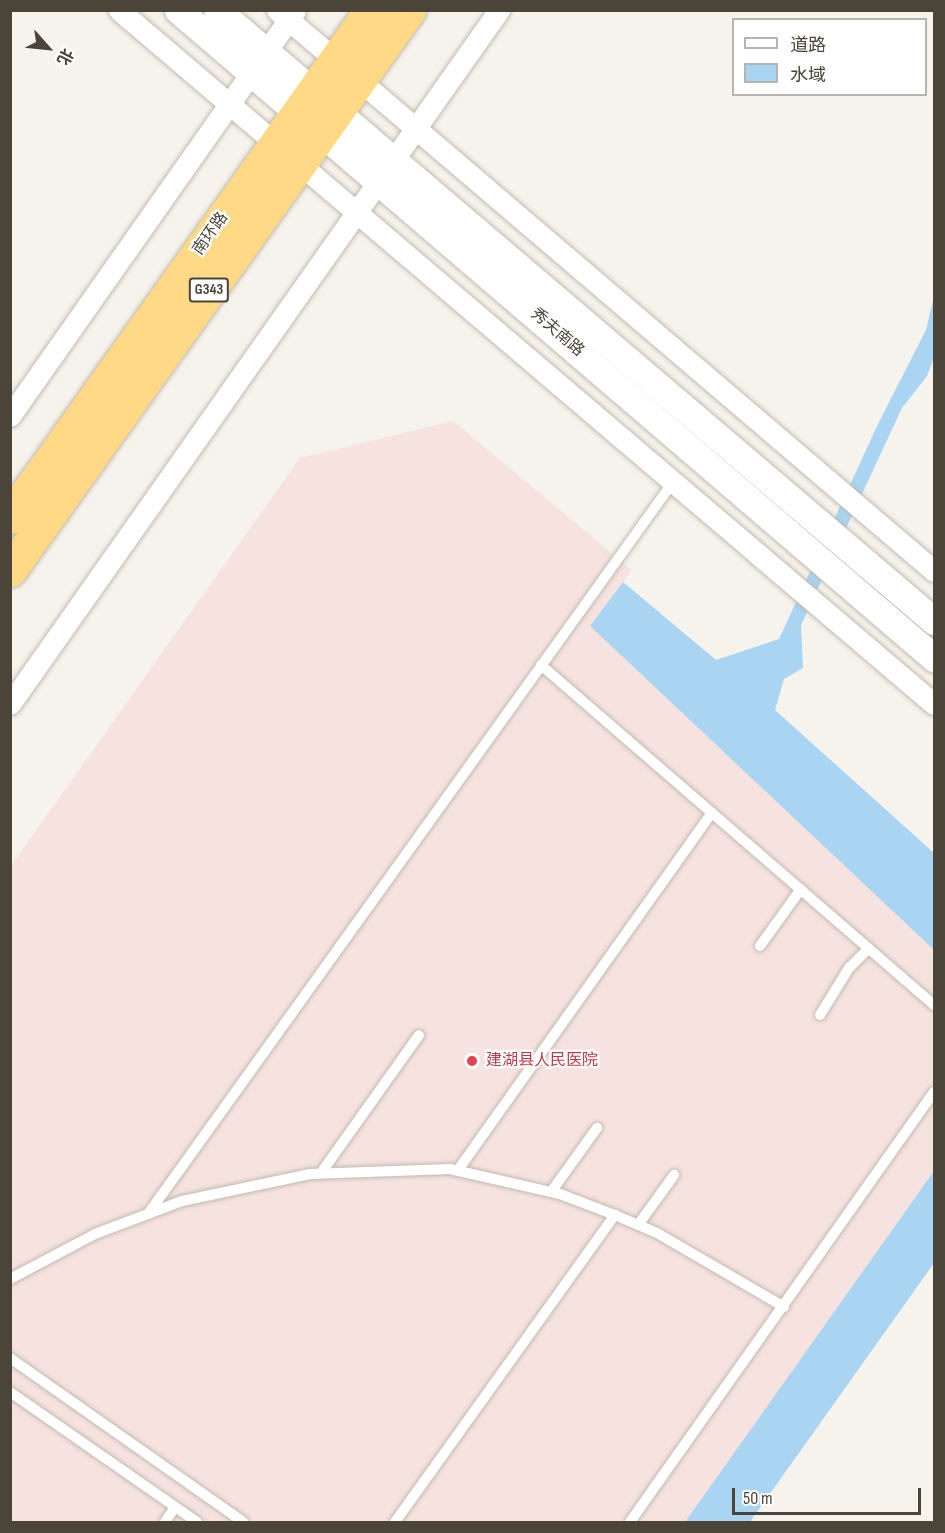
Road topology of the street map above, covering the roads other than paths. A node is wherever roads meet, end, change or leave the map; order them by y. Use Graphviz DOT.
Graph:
graph roads {
  1 [pos="119,10"];
  2 [pos="178,10"];
  3 [pos="217,10"];
  4 [pos="371,10"];
  5 [pos="409,10"];
  6 [pos="499,10"];
  7 [pos="287,14"];
  8 [pos="259,63"];
  9 [pos="347,71"];
  10 [pos="229,105"];
  11 [pos="317,112"];
  12 [pos="416,129"];
  13 [pos="286,154"];
  14 [pos="386,171"];
  15 [pos="356,214"];
  16 [pos="10,416"];
  17 [pos="673,482"];
  18 [pos="10,517"];
  19 [pos="10,570"];
  20 [pos="934,571"];
  21 [pos="934,621"];
  22 [pos="934,658"];
  23 [pos="541,665"];
  24 [pos="10,704"];
  25 [pos="934,704"];
  26 [pos="712,813"];
  27 [pos="801,890"];
  28 [pos="760,946"];
  29 [pos="869,948"];
  30 [pos="934,1005"];
  31 [pos="820,1015"];
  32 [pos="419,1035"];
  33 [pos="934,1092"];
  34 [pos="597,1128"];
  35 [pos="458,1170"];
  36 [pos="321,1173"];
  37 [pos="674,1175"];
  38 [pos="551,1192"];
  39 [pos="148,1214"];
  40 [pos="615,1215"];
  41 [pos="638,1225"];
  42 [pos="10,1279"];
  43 [pos="783,1307"];
  44 [pos="10,1358"];
  45 [pos="10,1392"];
  46 [pos="176,1508"];
  47 [pos="165,1522"];
  48 [pos="197,1522"];
  49 [pos="243,1522"];
  50 [pos="395,1522"];
  51 [pos="630,1522"];
  1 -- 10 [label="street"];
  2 -- 8 [label="street, 秀夫南路"];
  3 -- 8 [label="street, 秀夫南路"];
  4 -- 9 [label="highway, 南环路 / G343"];
  5 -- 9 [label="highway, G343"];
  6 -- 12 [label="street"];
  7 -- 8 [label="street"];
  7 -- 9 [label="street"];
  8 -- 10 [label="street"];
  8 -- 11 [label="street, 秀夫南路"];
  9 -- 11 [label="highway, 南环路 / G343"];
  9 -- 12 [label="street"];
  10 -- 13 [label="street"];
  10 -- 16 [label="street"];
  11 -- 13 [label="highway, 南环路 / G343"];
  11 -- 14 [label="street, 秀夫南路"];
  12 -- 14 [label="street"];
  12 -- 20 [label="street"];
  13 -- 15 [label="street"];
  13 -- 18 [label="highway, 南环路 / G343"];
  13 -- 19 [label="highway, G343"];
  14 -- 15 [label="street"];
  14 -- 21 [label="street, 秀夫南路"];
  14 -- 22 [label="street, 秀夫南路"];
  15 -- 17 [label="street"];
  15 -- 24 [label="street"];
  17 -- 23 [label="lane"];
  17 -- 25 [label="street"];
  23 -- 26 [label="lane"];
  23 -- 39 [label="lane"];
  26 -- 27 [label="lane"];
  26 -- 35 [label="lane"];
  27 -- 28 [label="lane"];
  27 -- 29 [label="lane"];
  29 -- 30 [label="lane"];
  29 -- 31 [label="lane"];
  32 -- 36 [label="lane"];
  33 -- 43 [label="lane"];
  34 -- 38 [label="lane"];
  35 -- 36 [label="lane"];
  35 -- 38 [label="lane"];
  36 -- 39 [label="lane"];
  37 -- 41 [label="lane"];
  38 -- 40 [label="lane"];
  39 -- 42 [label="lane"];
  40 -- 41 [label="lane"];
  40 -- 50 [label="lane"];
  41 -- 43 [label="lane"];
  43 -- 51 [label="lane"];
  44 -- 49 [label="lane"];
  45 -- 46 [label="lane"];
  46 -- 47 [label="lane"];
  46 -- 48 [label="lane"];
}
